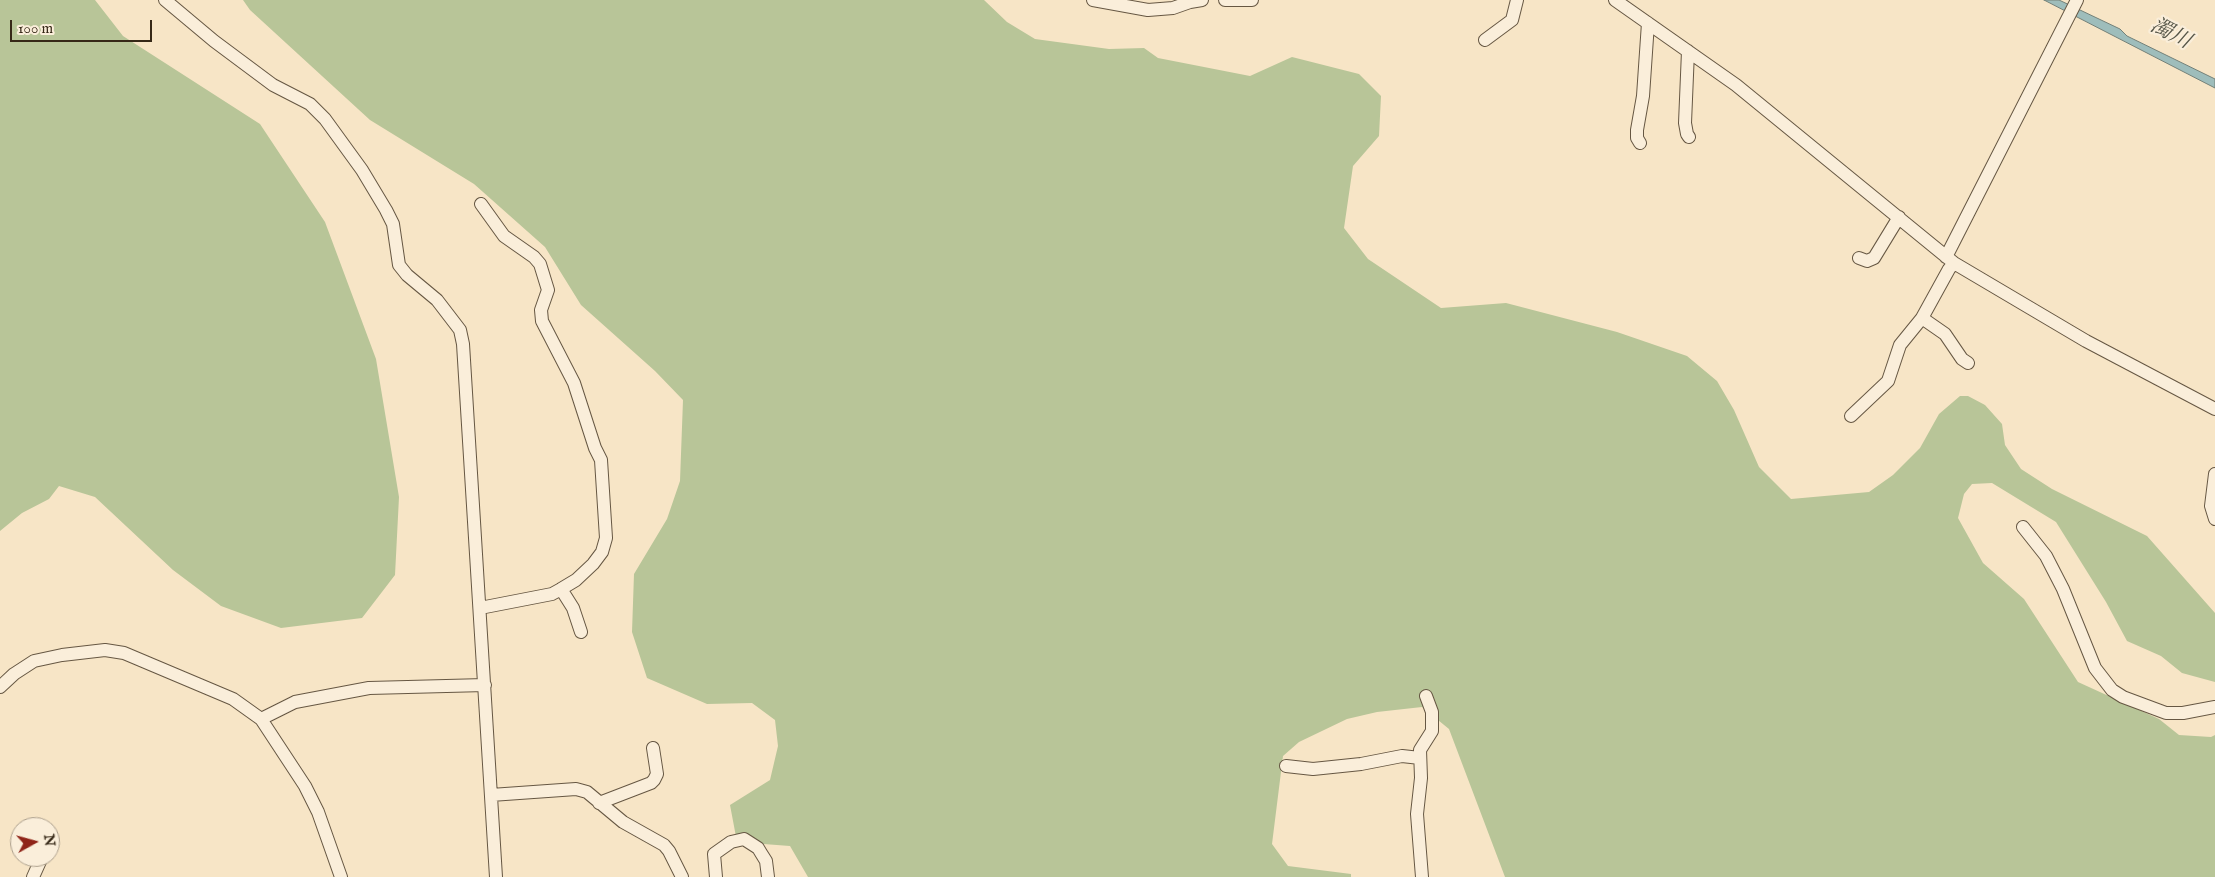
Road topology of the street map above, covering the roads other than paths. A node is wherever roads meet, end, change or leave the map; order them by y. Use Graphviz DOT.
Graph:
graph roads {
  1 [pos="165,0"];
  2 [pos="1093,0"];
  3 [pos="1202,0"];
  4 [pos="1226,0"];
  5 [pos="1252,0"];
  6 [pos="1517,0"];
  7 [pos="1615,0"];
  8 [pos="2078,0"];
  9 [pos="1648,23"];
  10 [pos="1485,40"];
  11 [pos="1688,51"];
  12 [pos="1689,137"];
  13 [pos="1640,143"];
  14 [pos="481,204"];
  15 [pos="1899,217"];
  16 [pos="1859,258"];
  17 [pos="1950,260"];
  18 [pos="1922,318"];
  19 [pos="1968,363"];
  20 [pos="2215,409"];
  21 [pos="1851,416"];
  22 [pos="2215,474"];
  23 [pos="2215,519"];
  24 [pos="2023,527"];
  25 [pos="562,589"];
  26 [pos="480,608"];
  27 [pos="581,632"];
  28 [pos="485,685"];
  29 [pos="0,687"];
  30 [pos="1426,696"];
  31 [pos="2215,707"];
  32 [pos="261,719"];
  33 [pos="653,748"];
  34 [pos="1420,758"];
  35 [pos="1286,766"];
  36 [pos="491,795"];
  37 [pos="599,803"];
  38 [pos="341,877"];
  39 [pos="496,877"];
  40 [pos="682,877"];
  41 [pos="716,877"];
  42 [pos="768,877"];
  43 [pos="1422,877"];
  1 -- 26 [label="street"];
  2 -- 3 [label="street"];
  4 -- 5 [label="street"];
  6 -- 10 [label="street"];
  7 -- 9 [label="street"];
  8 -- 17 [label="street"];
  9 -- 11 [label="street"];
  9 -- 13 [label="street"];
  11 -- 12 [label="street"];
  11 -- 15 [label="street"];
  14 -- 25 [label="street"];
  15 -- 16 [label="street"];
  15 -- 17 [label="street"];
  17 -- 18 [label="street"];
  17 -- 20 [label="street"];
  18 -- 19 [label="street"];
  18 -- 21 [label="street"];
  22 -- 23 [label="street"];
  24 -- 31 [label="street"];
  25 -- 26 [label="street"];
  25 -- 27 [label="street"];
  26 -- 28 [label="street"];
  28 -- 32 [label="street"];
  28 -- 36 [label="street"];
  29 -- 32 [label="street"];
  30 -- 34 [label="street"];
  32 -- 38 [label="street"];
  33 -- 37 [label="street"];
  34 -- 35 [label="street"];
  34 -- 43 [label="street"];
  36 -- 37 [label="street"];
  36 -- 39 [label="street"];
  37 -- 40 [label="street"];
  41 -- 42 [label="street"];
}
